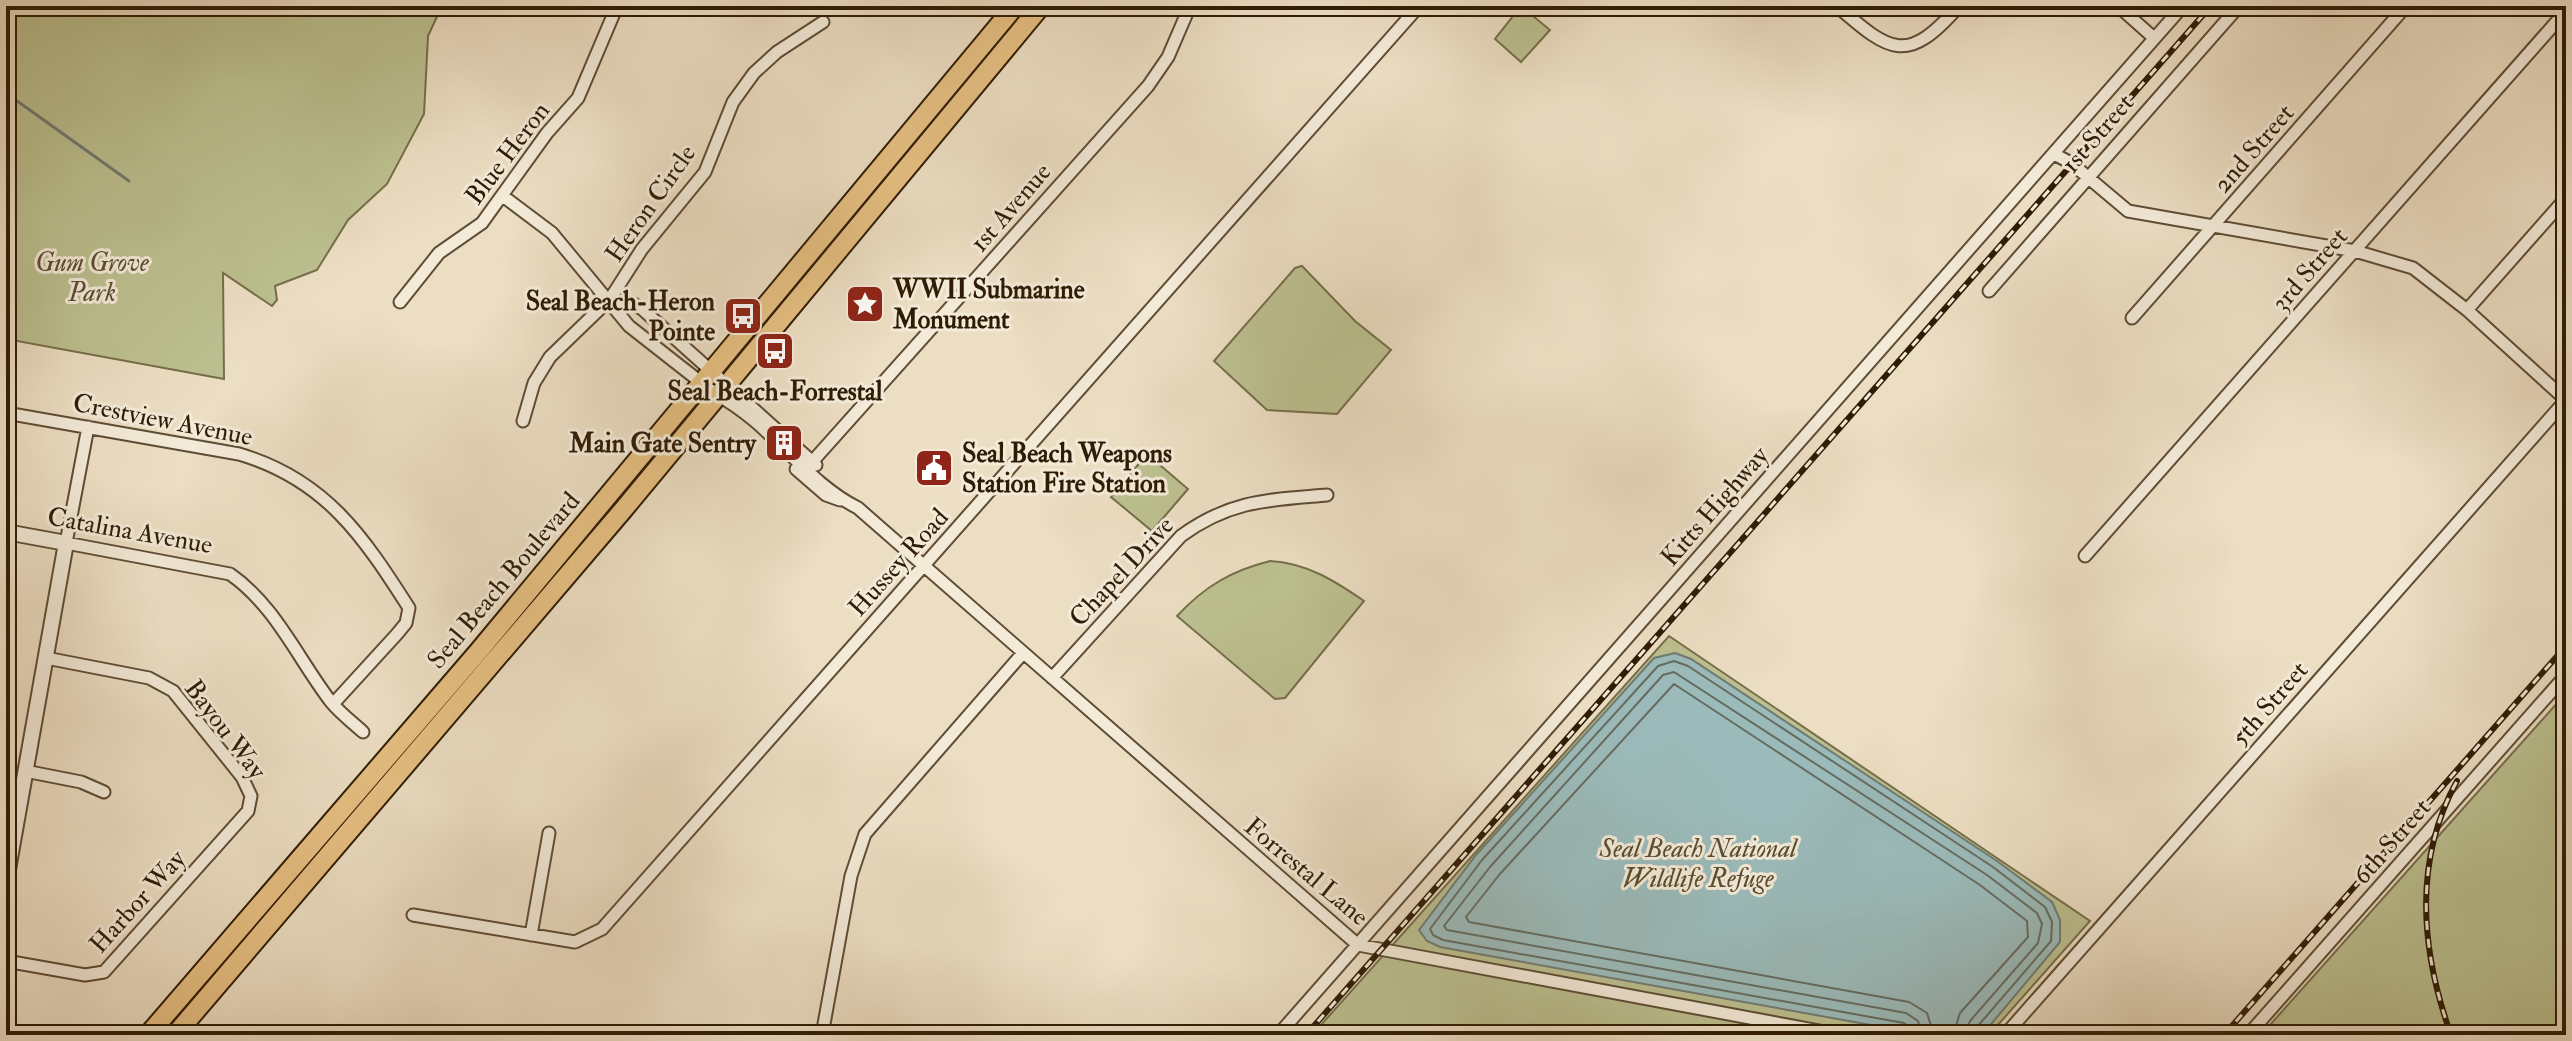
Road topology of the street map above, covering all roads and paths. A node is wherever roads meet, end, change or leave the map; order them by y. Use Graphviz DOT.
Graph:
graph roads {
  1 [pos="617,6"];
  2 [pos="1015,6"];
  3 [pos="1041,6"];
  4 [pos="1190,6"];
  5 [pos="1419,6"];
  6 [pos="1837,6"];
  7 [pos="1959,6"];
  8 [pos="2118,6"];
  9 [pos="2183,6"];
  10 [pos="2239,6"];
  11 [pos="2406,6"];
  12 [pos="2566,11"];
  13 [pos="823,22"];
  14 [pos="2154,38"];
  15 [pos="2054,154"];
  16 [pos="2087,178"];
  17 [pos="503,196"];
  18 [pos="2566,198"];
  19 [pos="2211,228"];
  20 [pos="2355,251"];
  21 [pos="1989,291"];
  22 [pos="610,299"];
  23 [pos="400,302"];
  24 [pos="2467,310"];
  25 [pos="2132,318"];
  26 [pos="706,377"];
  27 [pos="722,390"];
  28 [pos="2566,400"];
  29 [pos="6,413"];
  30 [pos="523,421"];
  31 [pos="88,427"];
  32 [pos="812,462"];
  33 [pos="1327,495"];
  34 [pos="853,506"];
  35 [pos="6,532"];
  36 [pos="66,543"];
  37 [pos="2085,556"];
  38 [pos="922,565"];
  39 [pos="1023,653"];
  40 [pos="46,658"];
  41 [pos="2566,675"];
  42 [pos="1052,678"];
  43 [pos="333,704"];
  44 [pos="363,732"];
  45 [pos="25,771"];
  46 [pos="104,792"];
  47 [pos="237,821"];
  48 [pos="549,833"];
  49 [pos="6,881"];
  50 [pos="413,915"];
  51 [pos="531,935"];
  52 [pos="1358,945"];
  53 [pos="6,961"];
  54 [pos="148,1035"];
  55 [pos="175,1035"];
  56 [pos="822,1035"];
  57 [pos="1278,1035"];
  58 [pos="1841,1035"];
  59 [pos="2005,1035"];
  60 [pos="2248,1035"];
  1 -- 17 [label="street, Blue Heron"];
  2 -- 26 [label="main road, Seal Beach Boulevard"];
  3 -- 27 [label="main road, Seal Beach Boulevard"];
  4 -- 32 [label="street, 1st Avenue"];
  5 -- 38 [label="street, Hussey Road"];
  6 -- 7 [label="street"];
  8 -- 14 [label="street"];
  9 -- 14 [label="street, Kitts Highway"];
  10 -- 16 [label="street, 1st Street"];
  11 -- 19 [label="street, 2nd Street"];
  12 -- 20 [label="street, 3rd Street"];
  13 -- 22 [label="street, Heron Circle"];
  14 -- 15 [label="street, Kitts Highway"];
  15 -- 16 [label="street"];
  15 -- 52 [label="street, Kitts Highway"];
  16 -- 19 [label="street"];
  16 -- 21 [label="street, 1st Street"];
  17 -- 22 [label="street"];
  17 -- 23 [label="street, Blue Heron"];
  18 -- 24 [label="street"];
  19 -- 20 [label="street"];
  19 -- 25 [label="street, 2nd Street"];
  20 -- 24 [label="street"];
  20 -- 37 [label="street, 3rd Street"];
  22 -- 26 [label="street"];
  22 -- 26 [label="street"];
  22 -- 30 [label="street, Heron Circle"];
  24 -- 28 [label="street"];
  26 -- 27 [label="street"];
  26 -- 54 [label="main road, Seal Beach Boulevard"];
  27 -- 32 [label="street, Forrestal Lane"];
  27 -- 34 [label="street, Forrestal Lane"];
  27 -- 55 [label="main road, Seal Beach Boulevard"];
  28 -- 59 [label="street, 5th Street"];
  29 -- 31 [label="street, Crestview Avenue"];
  31 -- 36 [label="street"];
  31 -- 43 [label="street, Crestview Avenue"];
  32 -- 34 [label="street, Forrestal Lane"];
  33 -- 42 [label="street, Chapel Drive"];
  34 -- 38 [label="street, Forrestal Lane"];
  35 -- 36 [label="street, Catalina Avenue"];
  36 -- 40 [label="street"];
  36 -- 43 [label="street, Catalina Avenue"];
  38 -- 39 [label="street, Forrestal Lane"];
  38 -- 51 [label="street, Hussey Road"];
  39 -- 42 [label="street, Forrestal Lane"];
  39 -- 56 [label="street"];
  40 -- 45 [label="street"];
  40 -- 47 [label="street, Bayou Way"];
  41 -- 60 [label="street, 6th Street"];
  42 -- 52 [label="street, Forrestal Lane"];
  43 -- 44 [label="street, Catalina Avenue"];
  45 -- 46 [label="street"];
  45 -- 49 [label="street"];
  47 -- 53 [label="street, Harbor Way"];
  48 -- 51 [label="street"];
  50 -- 51 [label="street, Hussey Road"];
  52 -- 57 [label="street, Kitts Highway"];
  52 -- 58 [label="street, Forrestal Lane"];
}
